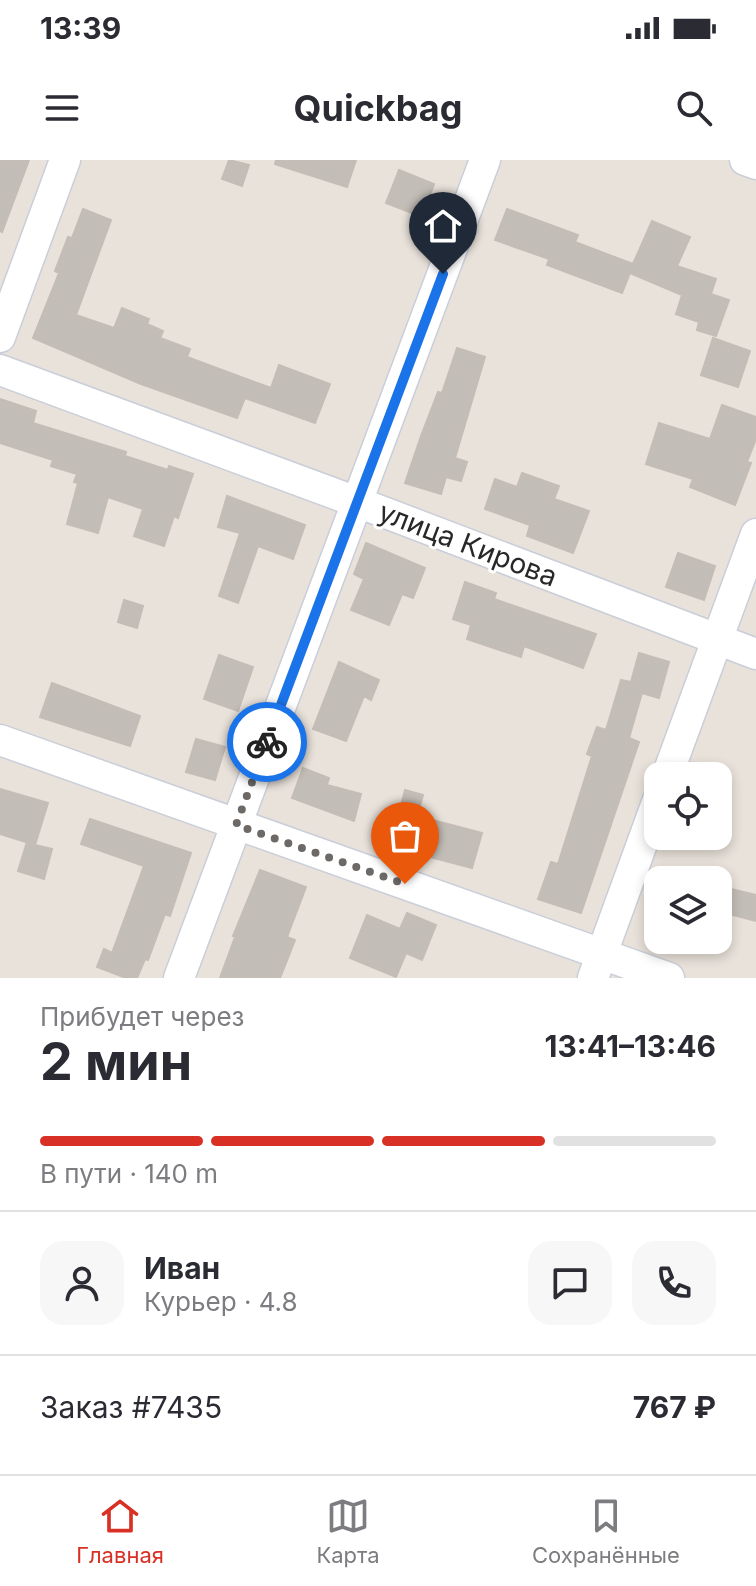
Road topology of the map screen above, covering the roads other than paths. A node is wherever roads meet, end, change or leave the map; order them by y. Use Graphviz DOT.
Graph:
graph roads {
  1 [pos="65,160"];
  2 [pos="485,160"];
  3 [pos="745,160"];
  4 [pos="756,164"];
  5 [pos="0,337"];
  6 [pos="0,370"];
  7 [pos="357,502"];
  8 [pos="756,534"];
  9 [pos="717,640"];
  10 [pos="756,654"];
  11 [pos="0,740"];
  12 [pos="672,762"];
  13 [pos="236,825"];
  14 [pos="644,838"];
  15 [pos="597,966"];
  16 [pos="179,978"];
  17 [pos="669,978"];
  1 -- 5 [label="street"];
  2 -- 7 [label="street"];
  3 -- 4 [label="street"];
  6 -- 7 [label="street, улица Кирова"];
  7 -- 9 [label="street, улица Кирова"];
  7 -- 13 [label="street"];
  8 -- 9 [label="street"];
  9 -- 10 [label="street, улица Кирова"];
  9 -- 12 [label="street"];
  11 -- 13 [label="street"];
  13 -- 15 [label="street"];
  13 -- 16 [label="street"];
  14 -- 15 [label="street"];
  15 -- 17 [label="street"];
}
